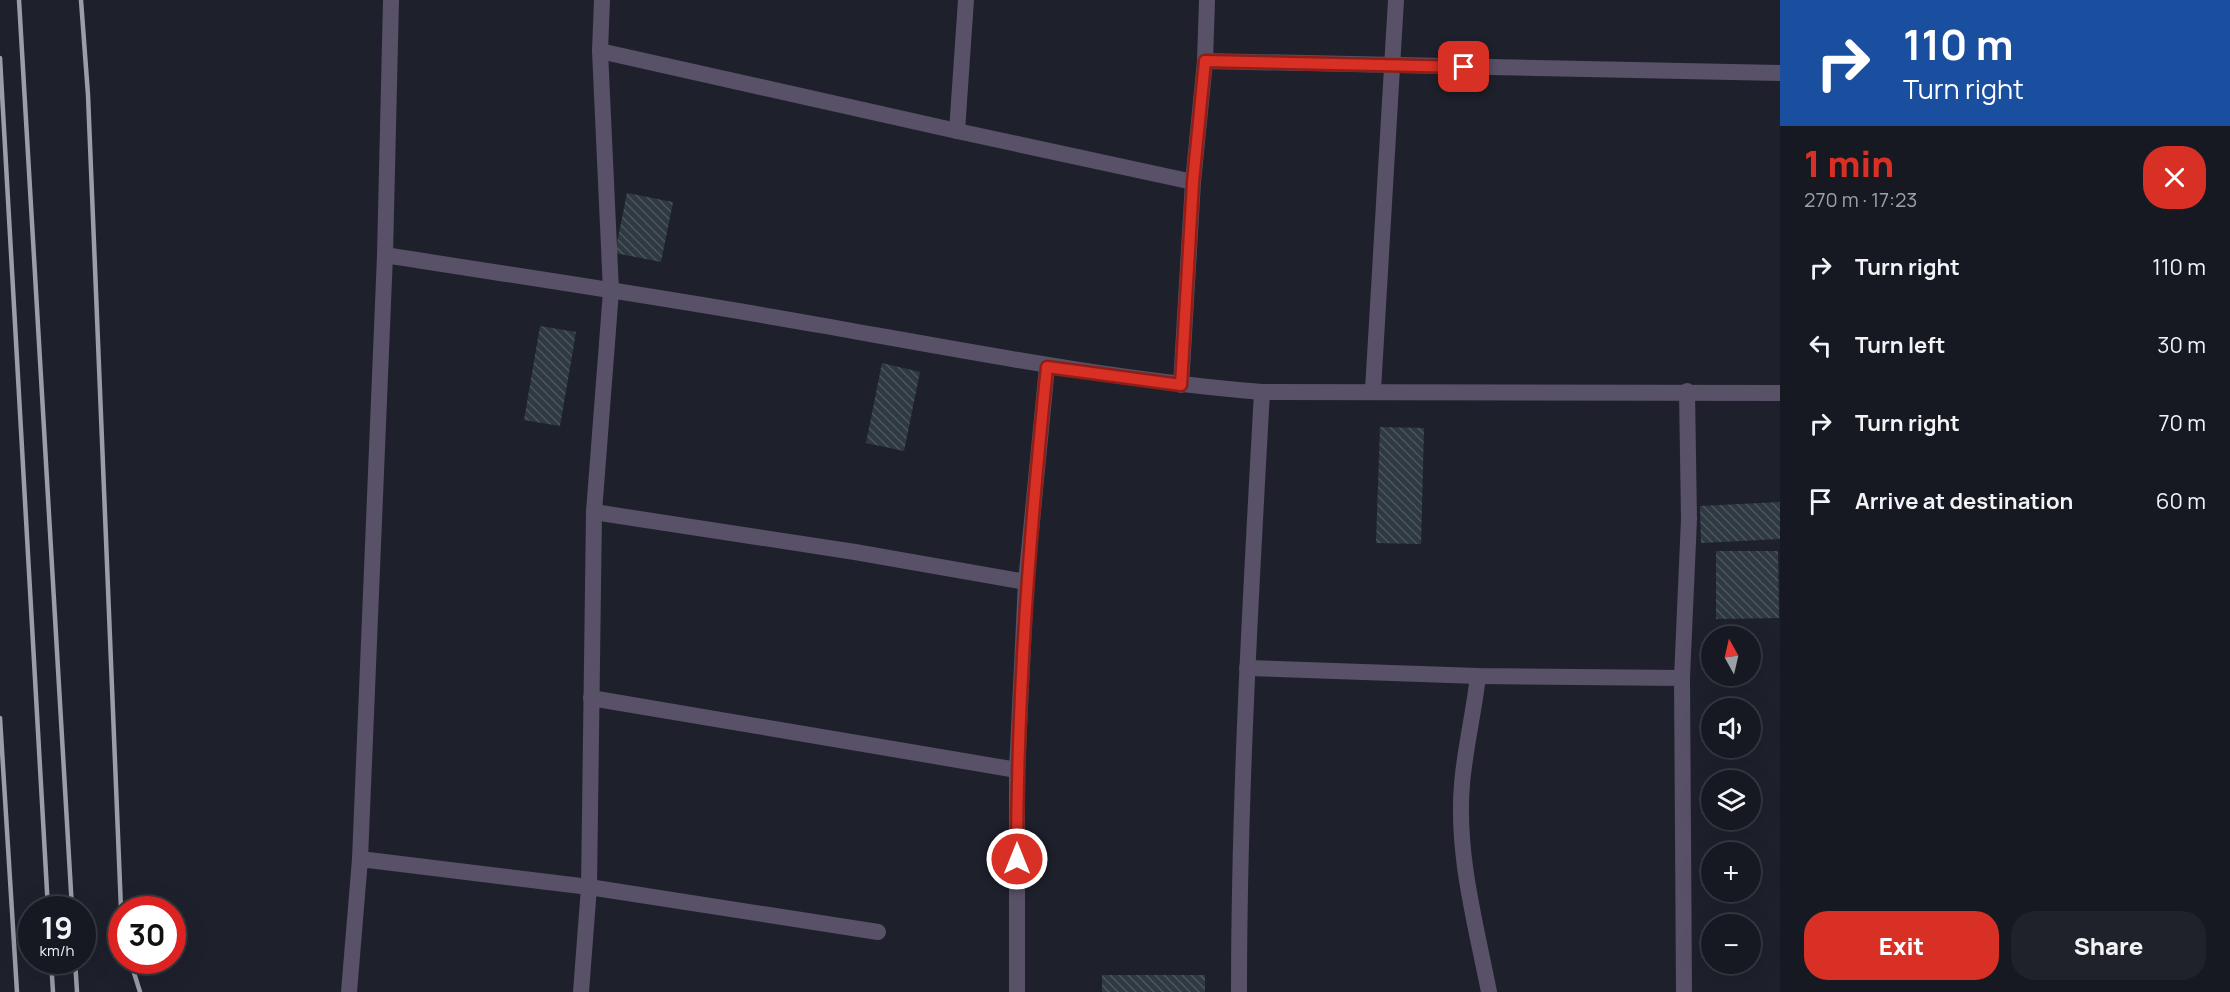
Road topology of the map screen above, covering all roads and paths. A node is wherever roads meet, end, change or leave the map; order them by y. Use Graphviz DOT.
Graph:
graph roads {
  1 [pos="391,0"];
  2 [pos="602,0"];
  3 [pos="966,0"];
  4 [pos="1207,0"];
  5 [pos="1396,0"];
  6 [pos="600,51"];
  7 [pos="1205,61"];
  8 [pos="1393,65"];
  9 [pos="1780,73"];
  10 [pos="957,131"];
  11 [pos="1193,182"];
  12 [pos="385,255"];
  13 [pos="611,291"];
  14 [pos="1047,367"];
  15 [pos="1181,385"];
  16 [pos="1373,390"];
  17 [pos="1687,391"];
  18 [pos="1262,392"];
  19 [pos="1780,393"];
  20 [pos="594,512"];
  21 [pos="1026,582"];
  22 [pos="1247,668"];
  23 [pos="1478,676"];
  24 [pos="1682,678"];
  25 [pos="591,698"];
  26 [pos="1017,770"];
  27 [pos="360,859"];
  28 [pos="588,887"];
  29 [pos="878,932"];
  30 [pos="349,992"];
  31 [pos="581,992"];
  32 [pos="1017,992"];
  33 [pos="1239,992"];
  34 [pos="1489,992"];
  35 [pos="1684,992"];
  1 -- 12 [label="street"];
  2 -- 6 [label="street"];
  3 -- 10 [label="street"];
  4 -- 7 [label="street"];
  5 -- 8 [label="street"];
  6 -- 10 [label="street"];
  6 -- 13 [label="street"];
  7 -- 8 [label="street"];
  7 -- 11 [label="street"];
  8 -- 9 [label="street"];
  8 -- 16 [label="street"];
  10 -- 11 [label="street"];
  11 -- 15 [label="street"];
  12 -- 13 [label="street"];
  12 -- 27 [label="street"];
  13 -- 14 [label="street"];
  13 -- 20 [label="street"];
  14 -- 15 [label="street"];
  14 -- 21 [label="street"];
  15 -- 18 [label="street"];
  16 -- 17 [label="street"];
  16 -- 18 [label="street"];
  17 -- 19 [label="street"];
  17 -- 24 [label="street"];
  18 -- 22 [label="street"];
  20 -- 21 [label="street"];
  20 -- 25 [label="street"];
  21 -- 26 [label="street"];
  22 -- 23 [label="street"];
  22 -- 33 [label="street"];
  23 -- 24 [label="street"];
  23 -- 34 [label="street"];
  24 -- 35 [label="street"];
  25 -- 26 [label="street"];
  25 -- 28 [label="street"];
  26 -- 32 [label="street"];
  27 -- 28 [label="street"];
  27 -- 30 [label="street"];
  28 -- 29 [label="street"];
  28 -- 31 [label="street"];
}
